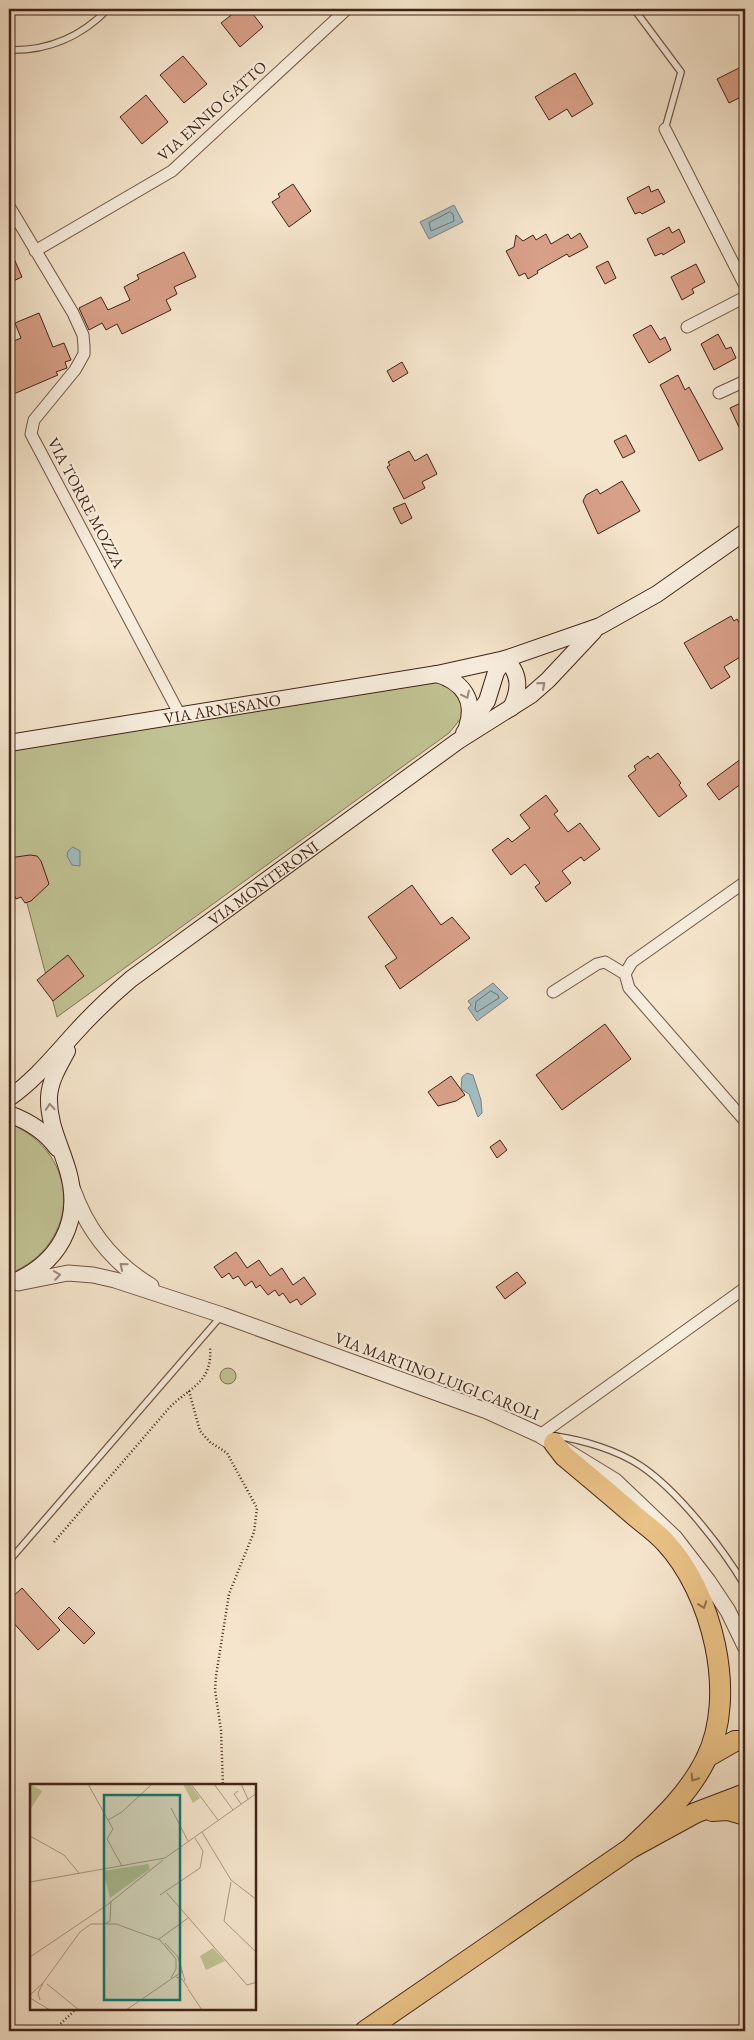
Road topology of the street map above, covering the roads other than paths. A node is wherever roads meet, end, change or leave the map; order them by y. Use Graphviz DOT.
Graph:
graph roads {
  1 [pos="108,9"];
  2 [pos="347,9"];
  3 [pos="634,9"];
  4 [pos="9,50"];
  5 [pos="665,129"];
  6 [pos="9,206"];
  7 [pos="35,250"];
  8 [pos="745,286"];
  9 [pos="745,297"];
  10 [pos="687,327"];
  11 [pos="745,381"];
  12 [pos="719,394"];
  13 [pos="745,532"];
  14 [pos="600,626"];
  15 [pos="504,660"];
  16 [pos="437,674"];
  17 [pos="511,708"];
  18 [pos="180,715"];
  19 [pos="462,736"];
  20 [pos="9,743"];
  21 [pos="745,882"];
  22 [pos="625,974"];
  23 [pos="554,992"];
  24 [pos="75,1033"];
  25 [pos="9,1098"];
  26 [pos="9,1114"];
  27 [pos="745,1121"];
  28 [pos="61,1154"];
  29 [pos="72,1186"];
  30 [pos="9,1284"];
  31 [pos="745,1288"];
  32 [pos="179,1301"];
  33 [pos="222,1315"];
  34 [pos="547,1438"];
  35 [pos="9,1561"];
  36 [pos="745,1586"];
  37 [pos="745,1646"];
  38 [pos="745,1741"];
  39 [pos="707,1758"];
  40 [pos="745,1794"];
  41 [pos="695,1813"];
  42 [pos="745,1815"];
  43 [pos="631,1848"];
  44 [pos="365,2031"];
  1 -- 4 [label="lane"];
  2 -- 7 [label="street, VIA ENNIO GATTO"];
  3 -- 5 [label="lane"];
  5 -- 8 [label="street"];
  6 -- 7 [label="street, VIA TORRE MOZZA"];
  7 -- 18 [label="street, VIA TORRE MOZZA"];
  9 -- 10 [label="street"];
  11 -- 12 [label="street"];
  13 -- 14 [label="main road, VIA MONTERONI"];
  14 -- 15 [label="main road, VIA MONTERONI"];
  17 -- 14 [label="main road, VIA MONTERONI, one-way"];
  15 -- 16 [label="main road, VIA MONTERONI"];
  15 -- 17 [label="main road"];
  15 -- 19 [label="main road, VIA MONTERONI"];
  16 -- 18 [label="main road, VIA ARNESANO"];
  16 -- 19 [label="main road, one-way"];
  17 -- 19 [label="main road, VIA MONTERONI"];
  18 -- 20 [label="main road, VIA ARNESANO"];
  19 -- 24 [label="main road, VIA MONTERONI"];
  21 -- 22 [label="street"];
  22 -- 23 [label="street"];
  22 -- 27 [label="street"];
  24 -- 25 [label="main road, VIA MONTERONI"];
  28 -- 24 [label="main road, VIA MONTERONI, one-way"];
  26 -- 28 [label="main road, VIA MONTERONI"];
  28 -- 29 [label="main road, VIA MONTERONI"];
  29 -- 30 [label="main road, VIA MONTERONI"];
  32 -- 29 [label="street, VIA MARTINO LUIGI CAROLI, one-way"];
  30 -- 32 [label="street, VIA MARTINO LUIGI CAROLI, one-way"];
  31 -- 34 [label="street"];
  32 -- 33 [label="street, VIA MARTINO LUIGI CAROLI"];
  33 -- 34 [label="street, VIA MARTINO LUIGI CAROLI"];
  33 -- 35 [label="lane"];
  34 -- 36 [label="lane"];
  34 -- 37 [label="street, VIA MARTINO LUIGI CAROLI"];
  34 -- 39 [label="highway, one-way"];
  38 -- 39 [label="highway"];
  39 -- 43 [label="highway, one-way"];
  40 -- 41 [label="highway"];
  41 -- 42 [label="highway"];
  41 -- 43 [label="highway"];
  43 -- 44 [label="highway"];
}
